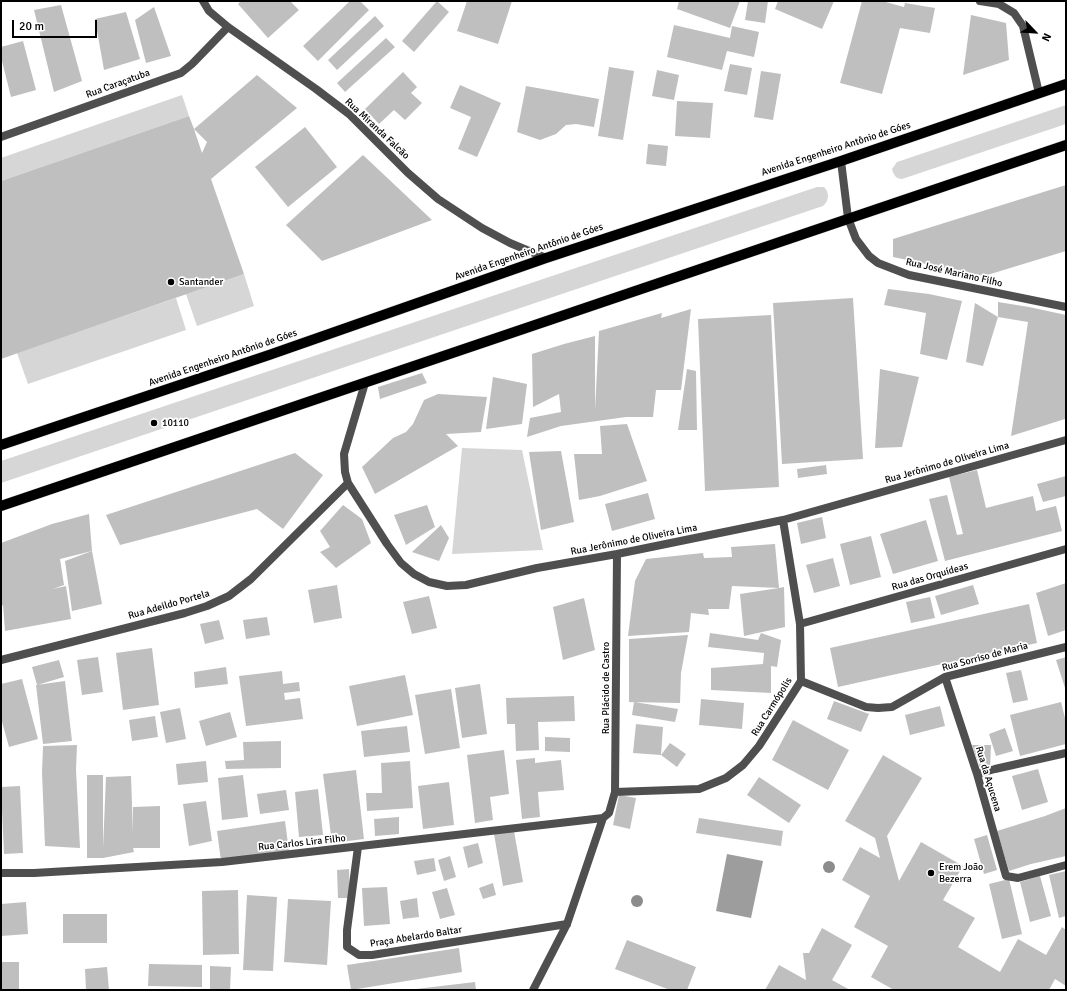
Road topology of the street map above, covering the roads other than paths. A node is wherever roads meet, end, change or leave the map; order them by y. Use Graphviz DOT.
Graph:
graph roads {
  1 [pos="203,1"];
  2 [pos="980,1"];
  3 [pos="228,27"];
  4 [pos="1066,84"];
  5 [pos="1039,93"];
  6 [pos="1,138"];
  7 [pos="1066,145"];
  8 [pos="841,161"];
  9 [pos="848,218"];
  10 [pos="546,258"];
  11 [pos="1066,307"];
  12 [pos="365,383"];
  13 [pos="1066,440"];
  14 [pos="1,445"];
  15 [pos="348,483"];
  16 [pos="1,506"];
  17 [pos="783,520"];
  18 [pos="1066,549"];
  19 [pos="616,554"];
  20 [pos="800,624"];
  21 [pos="1066,647"];
  22 [pos="1,660"];
  23 [pos="945,677"];
  24 [pos="801,681"];
  25 [pos="1066,754"];
  26 [pos="977,774"];
  27 [pos="615,792"];
  28 [pos="603,818"];
  29 [pos="358,847"];
  30 [pos="1066,865"];
  31 [pos="1,873"];
  32 [pos="567,924"];
  33 [pos="533,990"];
  1 -- 3 [label="street, Rua Miranda Falcão"];
  2 -- 5 [label="street"];
  3 -- 6 [label="street, Rua Caraçatuba"];
  3 -- 10 [label="street, Rua Miranda Falcão"];
  4 -- 5 [label="main road, Avenida Engenheiro Antônio de Góes"];
  5 -- 8 [label="main road, Avenida Engenheiro Antônio de Góes"];
  7 -- 9 [label="main road"];
  8 -- 9 [label="street, Rua José Mariano Filho"];
  8 -- 10 [label="main road, Avenida Engenheiro Antônio de Góes"];
  9 -- 11 [label="street, Rua José Mariano Filho"];
  9 -- 12 [label="main road"];
  10 -- 14 [label="main road, Avenida Engenheiro Antônio de Góes"];
  12 -- 15 [label="street, Rua Jerônimo de Oliveira Lima"];
  12 -- 16 [label="main road"];
  13 -- 17 [label="street, Rua Jerônimo de Oliveira Lima"];
  15 -- 19 [label="street, Rua Jerônimo de Oliveira Lima"];
  15 -- 22 [label="street, Rua Adeildo Portela"];
  17 -- 19 [label="street, Rua Jerônimo de Oliveira Lima"];
  17 -- 20 [label="street, Rua Carmópolis"];
  18 -- 20 [label="street, Rua das Orquídeas"];
  19 -- 27 [label="street, Rua Plácido de Castro"];
  20 -- 24 [label="street, Rua Carmópolis"];
  21 -- 23 [label="street, Rua Sorriso de Maria"];
  23 -- 24 [label="street, Rua Sorriso de Maria"];
  23 -- 26 [label="street, Rua da Açucena"];
  24 -- 27 [label="street, Rua Carmópolis"];
  25 -- 26 [label="street"];
  26 -- 30 [label="street, Rua da Açucena"];
  27 -- 28 [label="street, Rua Plácido de Castro"];
  28 -- 29 [label="street, Rua Carlos Lira Filho"];
  28 -- 32 [label="street"];
  29 -- 31 [label="street, Rua Carlos Lira Filho"];
  29 -- 32 [label="street, Praça Abelardo Baltar"];
  32 -- 33 [label="street"];
}
